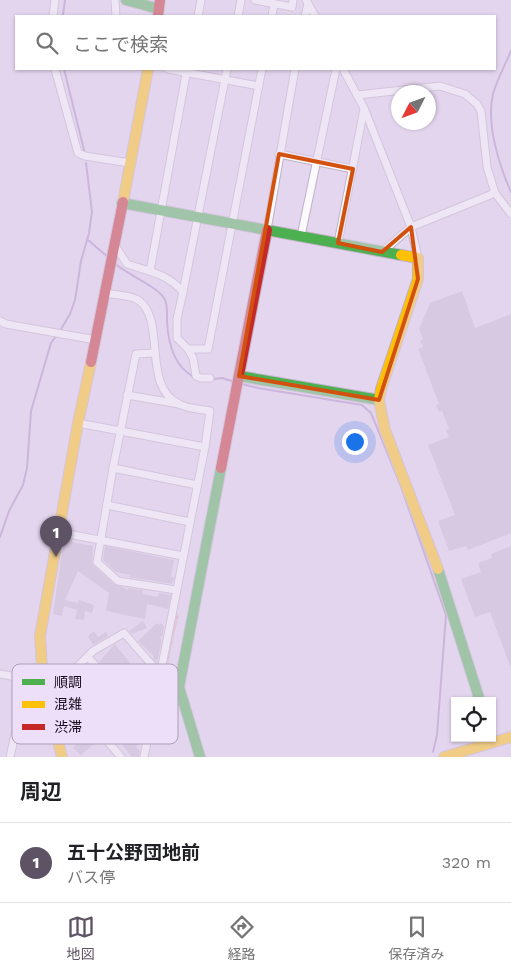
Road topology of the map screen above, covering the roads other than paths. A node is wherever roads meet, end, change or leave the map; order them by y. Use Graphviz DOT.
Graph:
graph roads {
  1 [pos="55,0"];
  2 [pos="114,0"];
  3 [pos="126,0"];
  4 [pos="201,0"];
  5 [pos="241,0"];
  6 [pos="255,0"];
  7 [pos="293,0"];
  8 [pos="307,2"];
  9 [pos="274,4"];
  10 [pos="159,8"];
  11 [pos="53,15"];
  12 [pos="116,15"];
  13 [pos="198,15"];
  14 [pos="238,15"];
  15 [pos="272,15"];
  16 [pos="305,15"];
  17 [pos="314,15"];
  18 [pos="55,70"];
  19 [pos="148,70"];
  20 [pos="187,70"];
  21 [pos="227,70"];
  22 [pos="262,70"];
  23 [pos="296,70"];
  24 [pos="336,70"];
  25 [pos="344,70"];
  26 [pos="225,79"];
  27 [pos="258,86"];
  28 [pos="357,95"];
  29 [pos="364,108"];
  30 [pos="279,154"];
  31 [pos="317,162"];
  32 [pos="130,163"];
  33 [pos="352,169"];
  34 [pos="495,193"];
  35 [pos="122,203"];
  36 [pos="162,210"];
  37 [pos="511,214"];
  38 [pos="199,217"];
  39 [pos="233,224"];
  40 [pos="411,226"];
  41 [pos="267,230"];
  42 [pos="301,236"];
  43 [pos="338,243"];
  44 [pos="114,244"];
  45 [pos="382,252"];
  46 [pos="418,258"];
  47 [pos="150,271"];
  48 [pos="184,292"];
  49 [pos="104,293"];
  50 [pos="0,321"];
  51 [pos="96,340"];
  52 [pos="188,349"];
  53 [pos="154,352"];
  54 [pos="239,376"];
  55 [pos="210,378"];
  56 [pos="127,395"];
  57 [pos="380,400"];
  58 [pos="179,404"];
  59 [pos="78,423"];
  60 [pos="120,431"];
  61 [pos="205,446"];
  62 [pos="113,468"];
  63 [pos="197,484"];
  64 [pos="107,505"];
  65 [pos="190,522"];
  66 [pos="58,532"];
  67 [pos="101,539"];
  68 [pos="183,556"];
  69 [pos="176,590"];
  70 [pos="88,657"];
  71 [pos="41,664"];
  72 [pos="81,664"];
  73 [pos="94,664"];
  74 [pos="151,664"];
  75 [pos="161,664"];
  76 [pos="479,697"];
  77 [pos="511,737"];
  78 [pos="496,739"];
  79 [pos="486,742"];
  80 [pos="13,744"];
  81 [pos="59,744"];
  82 [pos="110,744"];
  83 [pos="147,744"];
  84 [pos="10,757"];
  85 [pos="62,757"];
  86 [pos="121,757"];
  87 [pos="144,757"];
  88 [pos="200,757"];
  89 [pos="444,757"];
  1 -- 11 [label="street"];
  2 -- 12 [label="street"];
  3 -- 10 [label="street"];
  4 -- 13 [label="street"];
  5 -- 14 [label="street"];
  6 -- 9 [label="street"];
  7 -- 9 [label="street"];
  8 -- 16 [label="street"];
  8 -- 17 [label="street"];
  9 -- 15 [label="street"];
  18 -- 32 [label="street"];
  19 -- 32 [label="street"];
  20 -- 26 [label="street"];
  20 -- 36 [label="street"];
  21 -- 26 [label="street"];
  22 -- 27 [label="street"];
  23 -- 30 [label="street"];
  24 -- 31 [label="street"];
  25 -- 28 [label="street"];
  26 -- 27 [label="street"];
  26 -- 38 [label="street"];
  27 -- 39 [label="street"];
  28 -- 29 [label="street"];
  28 -- 34 [label="street"];
  29 -- 33 [label="street"];
  29 -- 40 [label="street"];
  30 -- 31 [label="street"];
  30 -- 41 [label="street"];
  31 -- 33 [label="street"];
  31 -- 42 [label="street"];
  32 -- 35 [label="street"];
  33 -- 43 [label="street"];
  34 -- 37 [label="street"];
  34 -- 40 [label="street"];
  35 -- 36 [label="street"];
  35 -- 44 [label="street"];
  36 -- 38 [label="street"];
  36 -- 47 [label="street"];
  38 -- 39 [label="street"];
  38 -- 48 [label="street"];
  39 -- 41 [label="street"];
  39 -- 52 [label="street"];
  40 -- 45 [label="street"];
  40 -- 46 [label="street"];
  41 -- 42 [label="street"];
  41 -- 54 [label="street"];
  42 -- 43 [label="street"];
  43 -- 45 [label="street"];
  44 -- 47 [label="street"];
  44 -- 49 [label="street"];
  45 -- 46 [label="street"];
  46 -- 57 [label="street"];
  47 -- 48 [label="street"];
  48 -- 52 [label="street"];
  49 -- 51 [label="street"];
  49 -- 53 [label="street"];
  50 -- 51 [label="street"];
  51 -- 59 [label="street"];
  52 -- 55 [label="street"];
  53 -- 56 [label="street"];
  53 -- 58 [label="street"];
  54 -- 57 [label="street"];
  54 -- 88 [label="street"];
  56 -- 58 [label="street"];
  56 -- 60 [label="street"];
  57 -- 76 [label="street"];
  58 -- 61 [label="street"];
  59 -- 60 [label="street"];
  59 -- 66 [label="street"];
  60 -- 61 [label="street"];
  60 -- 62 [label="street"];
  61 -- 63 [label="street"];
  62 -- 63 [label="street"];
  62 -- 64 [label="street"];
  63 -- 65 [label="street"];
  64 -- 65 [label="street"];
  64 -- 67 [label="street"];
  65 -- 68 [label="street"];
  66 -- 67 [label="street"];
  66 -- 71 [label="street"];
  67 -- 68 [label="street"];
  67 -- 69 [label="street"];
  68 -- 69 [label="street"];
  69 -- 75 [label="street"];
  70 -- 72 [label="street"];
  70 -- 73 [label="street"];
  70 -- 74 [label="street"];
  77 -- 78 [label="street"];
  79 -- 89 [label="street"];
  80 -- 84 [label="street"];
  81 -- 85 [label="street"];
  82 -- 86 [label="street"];
  83 -- 87 [label="street"];
}
